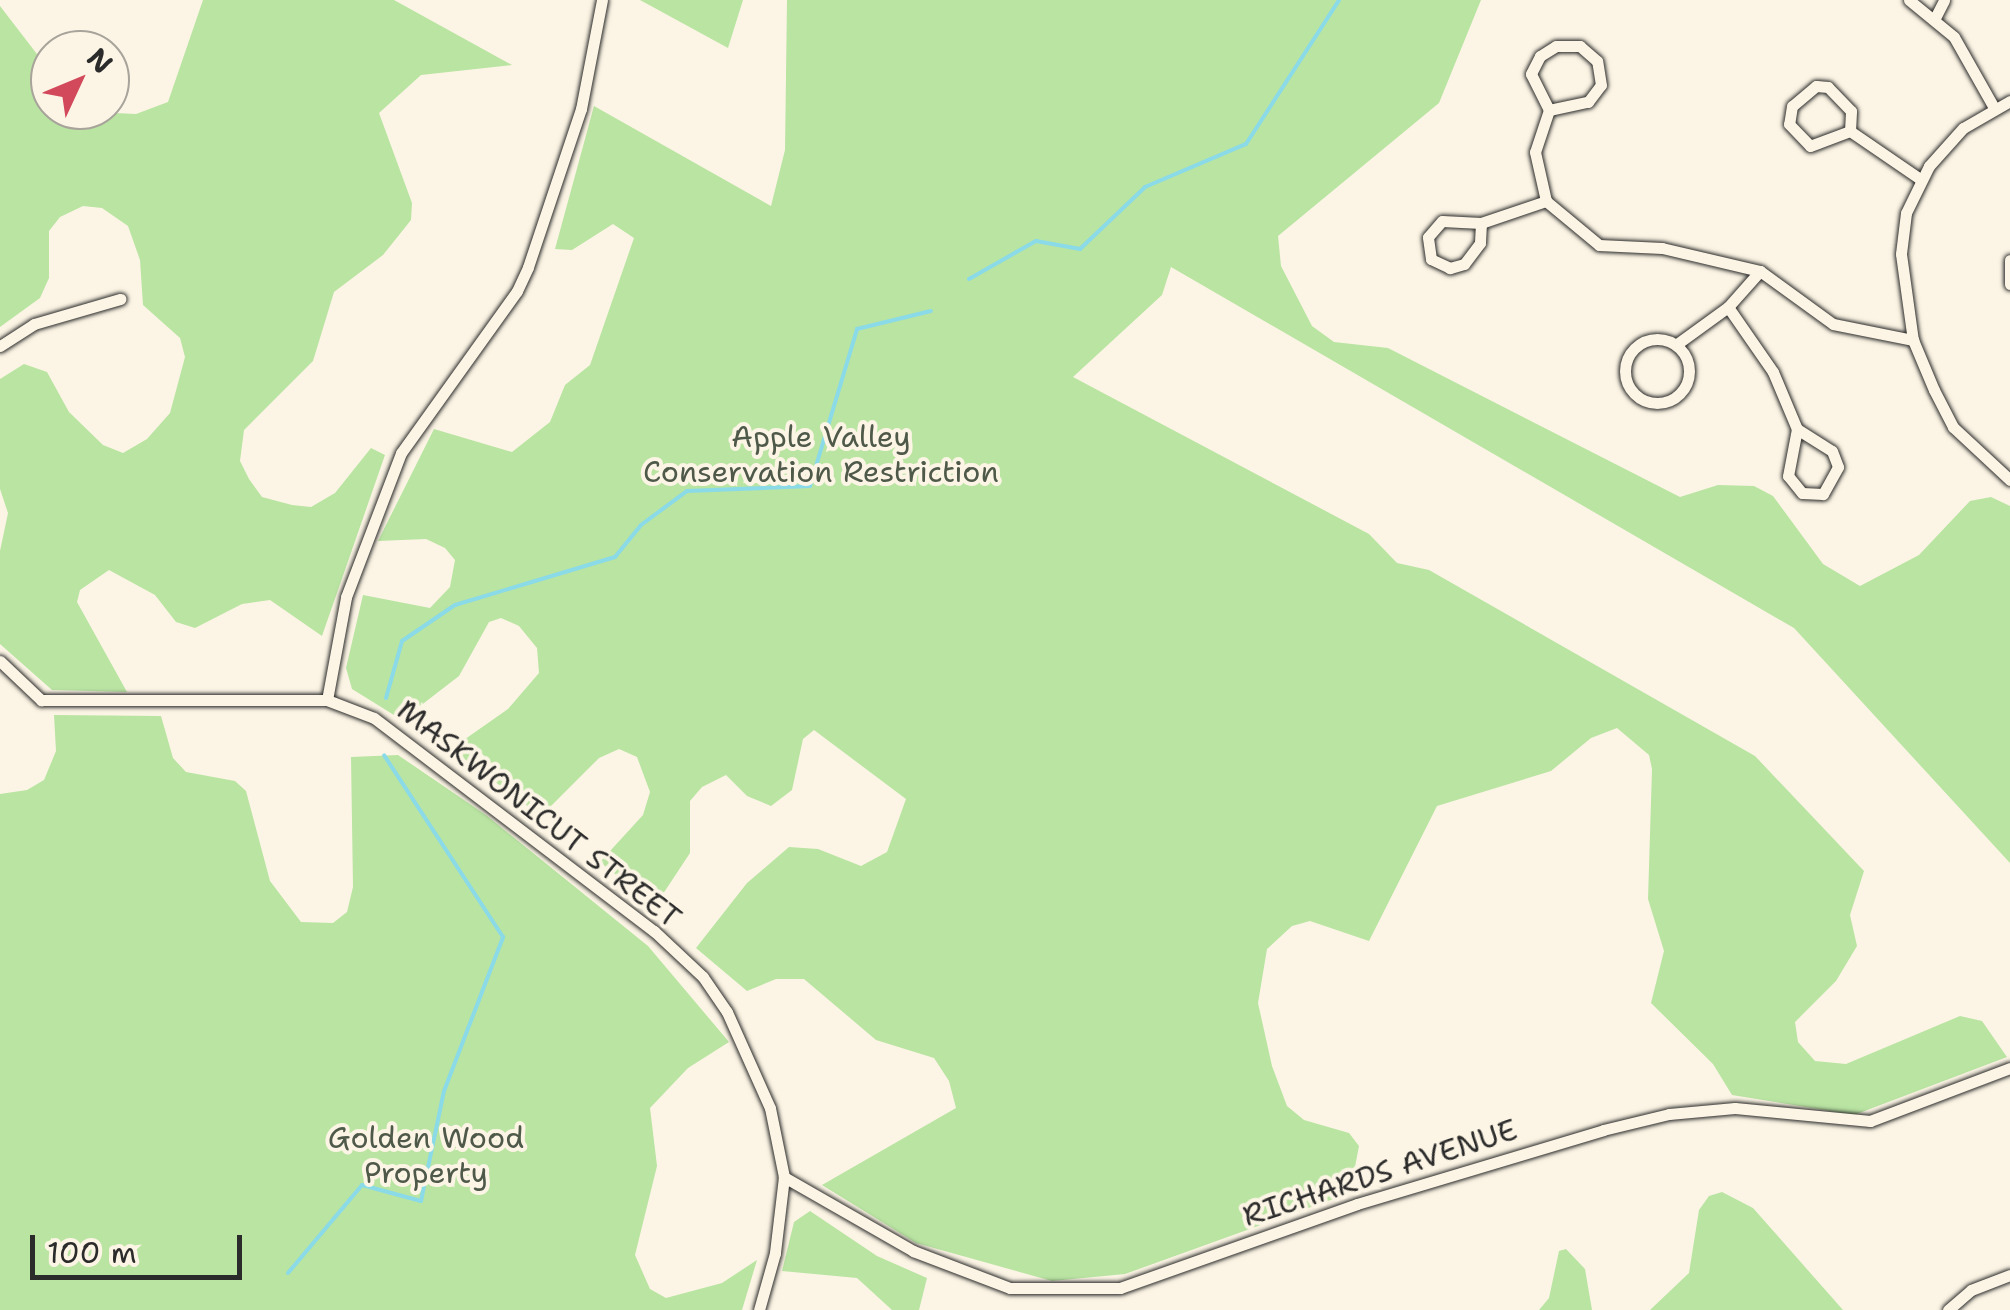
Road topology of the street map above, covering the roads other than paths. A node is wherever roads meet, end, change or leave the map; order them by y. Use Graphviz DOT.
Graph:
graph roads {
  1 [pos="602,0"];
  2 [pos="1909,0"];
  3 [pos="1944,0"];
  4 [pos="1936,18"];
  5 [pos="2010,101"];
  6 [pos="1994,106"];
  7 [pos="1549,110"];
  8 [pos="1850,132"];
  9 [pos="1920,179"];
  10 [pos="1546,202"];
  11 [pos="1481,223"];
  12 [pos="2010,260"];
  13 [pos="1760,271"];
  14 [pos="2010,284"];
  15 [pos="120,299"];
  16 [pos="1728,307"];
  17 [pos="1913,340"];
  18 [pos="1677,344"];
  19 [pos="0,346"];
  20 [pos="1797,428"];
  21 [pos="2010,480"];
  22 [pos="0,661"];
  23 [pos="327,700"];
  24 [pos="2010,1068"];
  25 [pos="784,1176"];
  26 [pos="2010,1274"];
  27 [pos="760,1310"];
  28 [pos="1948,1310"];
  1 -- 23 [label="street"];
  2 -- 4 [label="street"];
  3 -- 4 [label="street"];
  4 -- 6 [label="street"];
  5 -- 6 [label="street"];
  6 -- 9 [label="street"];
  7 -- 7 [label="street"];
  7 -- 10 [label="street"];
  8 -- 8 [label="street"];
  8 -- 9 [label="street"];
  9 -- 17 [label="street"];
  10 -- 11 [label="street"];
  10 -- 13 [label="street"];
  11 -- 11 [label="street"];
  12 -- 14 [label="street"];
  13 -- 16 [label="street"];
  13 -- 17 [label="street"];
  15 -- 19 [label="street"];
  16 -- 18 [label="street"];
  16 -- 20 [label="street"];
  17 -- 21 [label="street"];
  18 -- 18 [label="street"];
  20 -- 20 [label="street"];
  22 -- 23 [label="street, MASKWONICUT STREET"];
  23 -- 25 [label="street, MASKWONICUT STREET"];
  24 -- 25 [label="street, RICHARDS AVENUE"];
  25 -- 27 [label="street, MASKWONICUT STREET"];
  26 -- 28 [label="street"];
}
